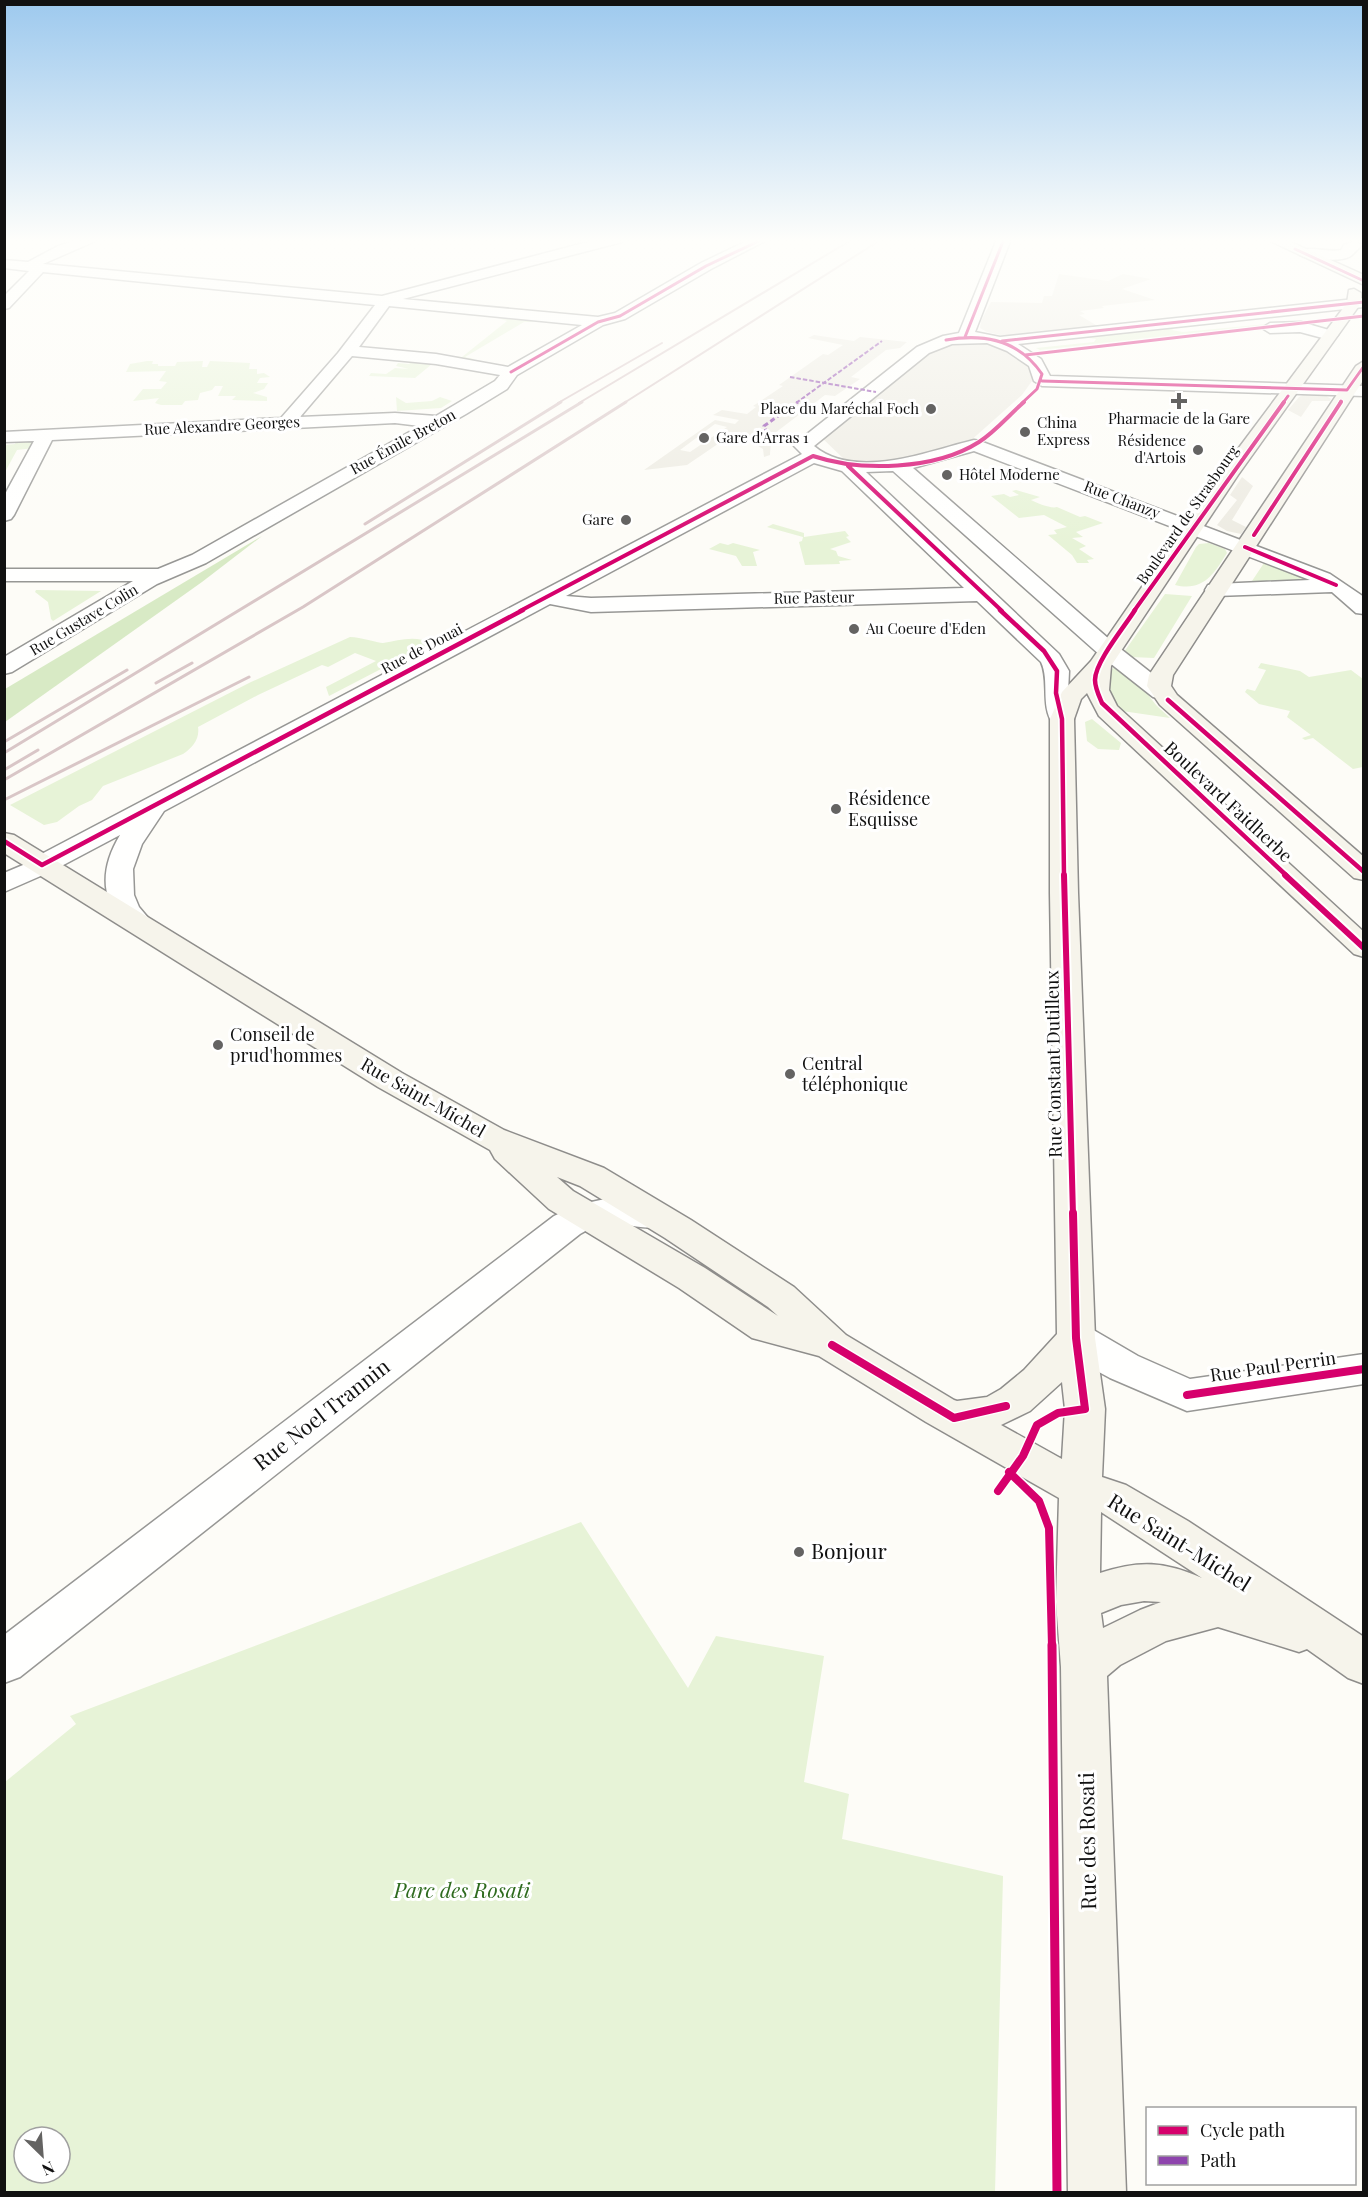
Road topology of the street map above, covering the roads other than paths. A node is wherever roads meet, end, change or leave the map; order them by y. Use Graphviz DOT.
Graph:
graph roads {
  1 [pos="354,342"];
  2 [pos="564,342"];
  3 [pos="942,342"];
  4 [pos="1003,342"];
  5 [pos="1151,342"];
  6 [pos="1326,342"];
  7 [pos="349,348"];
  8 [pos="1025,355"];
  9 [pos="1364,366"];
  10 [pos="511,372"];
  11 [pos="1293,389"];
  12 [pos="1355,391"];
  13 [pos="287,422"];
  14 [pos="439,422"];
  15 [pos="45,435"];
  16 [pos="4,436"];
  17 [pos="813,456"];
  18 [pos="897,464"];
  19 [pos="848,466"];
  20 [pos="4,515"];
  21 [pos="1194,527"];
  22 [pos="1245,548"];
  23 [pos="4,574"];
  24 [pos="165,574"];
  25 [pos="576,581"];
  26 [pos="1364,583"];
  27 [pos="1336,585"];
  28 [pos="1216,590"];
  29 [pos="983,594"];
  30 [pos="547,597"];
  31 [pos="645,602"];
  32 [pos="1364,608"];
  33 [pos="1104,658"];
  34 [pos="4,667"];
  35 [pos="1165,696"];
  36 [pos="1062,718"];
  37 [pos="159,804"];
  38 [pos="5,842"];
  39 [pos="42,865"];
  40 [pos="1364,872"];
  41 [pos="4,884"];
  42 [pos="140,926"];
  43 [pos="1364,948"];
  44 [pos="492,1138"];
  45 [pos="584,1214"];
  46 [pos="655,1216"];
  47 [pos="1076,1338"];
  48 [pos="832,1345"];
  49 [pos="1364,1369"];
  50 [pos="954,1418"];
  51 [pos="1080,1489"];
  52 [pos="1078,1602"];
  53 [pos="1218,1607"];
  54 [pos="1346,1652"];
  55 [pos="4,1662"];
  56 [pos="1084,1667"];
  57 [pos="1097,2193"];
  1 -- 7 [label="street"];
  2 -- 10 [label="street, Rue Émile Breton"];
  3 -- 17 [label="street"];
  4 -- 8 [label="street"];
  5 -- 8 [label="street"];
  6 -- 11 [label="main road, Boulevard de Strasbourg"];
  7 -- 10 [label="street"];
  7 -- 13 [label="street"];
  8 -- 11 [label="street"];
  9 -- 12 [label="main road"];
  10 -- 14 [label="street, Rue Émile Breton"];
  11 -- 12 [label="street"];
  11 -- 21 [label="main road, Boulevard de Strasbourg"];
  12 -- 22 [label="main road"];
  13 -- 14 [label="street, Rue Alexandre Georges"];
  13 -- 15 [label="street, Rue Alexandre Georges"];
  14 -- 24 [label="street, Rue Émile Breton"];
  15 -- 16 [label="street, Rue Alexandre Georges"];
  15 -- 20 [label="street"];
  17 -- 19 [label="street"];
  17 -- 25 [label="street, Rue de Douai"];
  18 -- 19 [label="street"];
  18 -- 21 [label="street, Rue Chanzy"];
  18 -- 33 [label="street, Boulevard Faidherbe"];
  19 -- 29 [label="street"];
  21 -- 22 [label="street, Rue Chanzy"];
  21 -- 33 [label="main road, Boulevard de Strasbourg"];
  22 -- 27 [label="street, Rue Chanzy"];
  22 -- 28 [label="main road"];
  23 -- 24 [label="street"];
  24 -- 34 [label="street, Rue Gustave Colin"];
  25 -- 30 [label="street, Rue de Douai"];
  25 -- 31 [label="street, Rue Pasteur"];
  26 -- 27 [label="street"];
  27 -- 28 [label="street"];
  27 -- 32 [label="street"];
  28 -- 35 [label="main road"];
  29 -- 31 [label="street, Rue Pasteur"];
  29 -- 36 [label="street"];
  30 -- 31 [label="street, Rue Pasteur"];
  30 -- 37 [label="street, Rue de Douai"];
  33 -- 35 [label="street, Boulevard Faidherbe"];
  33 -- 36 [label="main road, Rue Constant Dutilleux"];
  33 -- 43 [label="main road, Boulevard Faidherbe"];
  35 -- 40 [label="main road, Boulevard Faidherbe"];
  36 -- 47 [label="main road, Rue Constant Dutilleux"];
  37 -- 39 [label="street, Rue de Douai"];
  37 -- 42 [label="street, Rue Saint-Michel"];
  38 -- 39 [label="main road, Rue Saint-Michel"];
  39 -- 41 [label="street, Rue de Douai"];
  39 -- 42 [label="main road, Rue Saint-Michel"];
  42 -- 44 [label="main road, Rue Saint-Michel"];
  44 -- 45 [label="main road, Rue Saint-Michel"];
  44 -- 46 [label="main road, Rue Saint-Michel"];
  45 -- 46 [label="street, Rue Noel Trannin"];
  45 -- 48 [label="main road, Rue Saint-Michel"];
  45 -- 55 [label="street, Rue Noel Trannin"];
  46 -- 48 [label="main road, Rue Saint-Michel"];
  47 -- 49 [label="street, Rue Paul Perrin"];
  47 -- 50 [label="main road"];
  47 -- 51 [label="main road, Rue Constant Dutilleux"];
  48 -- 50 [label="main road, Rue Saint-Michel"];
  50 -- 51 [label="main road, Rue Saint-Michel"];
  51 -- 52 [label="main road, Rue des Rosati"];
  51 -- 54 [label="main road, Rue Saint-Michel"];
  52 -- 53 [label="main road"];
  52 -- 56 [label="main road, Rue des Rosati"];
  53 -- 54 [label="main road"];
  53 -- 56 [label="main road"];
  56 -- 57 [label="main road, Rue des Rosati"];
}
